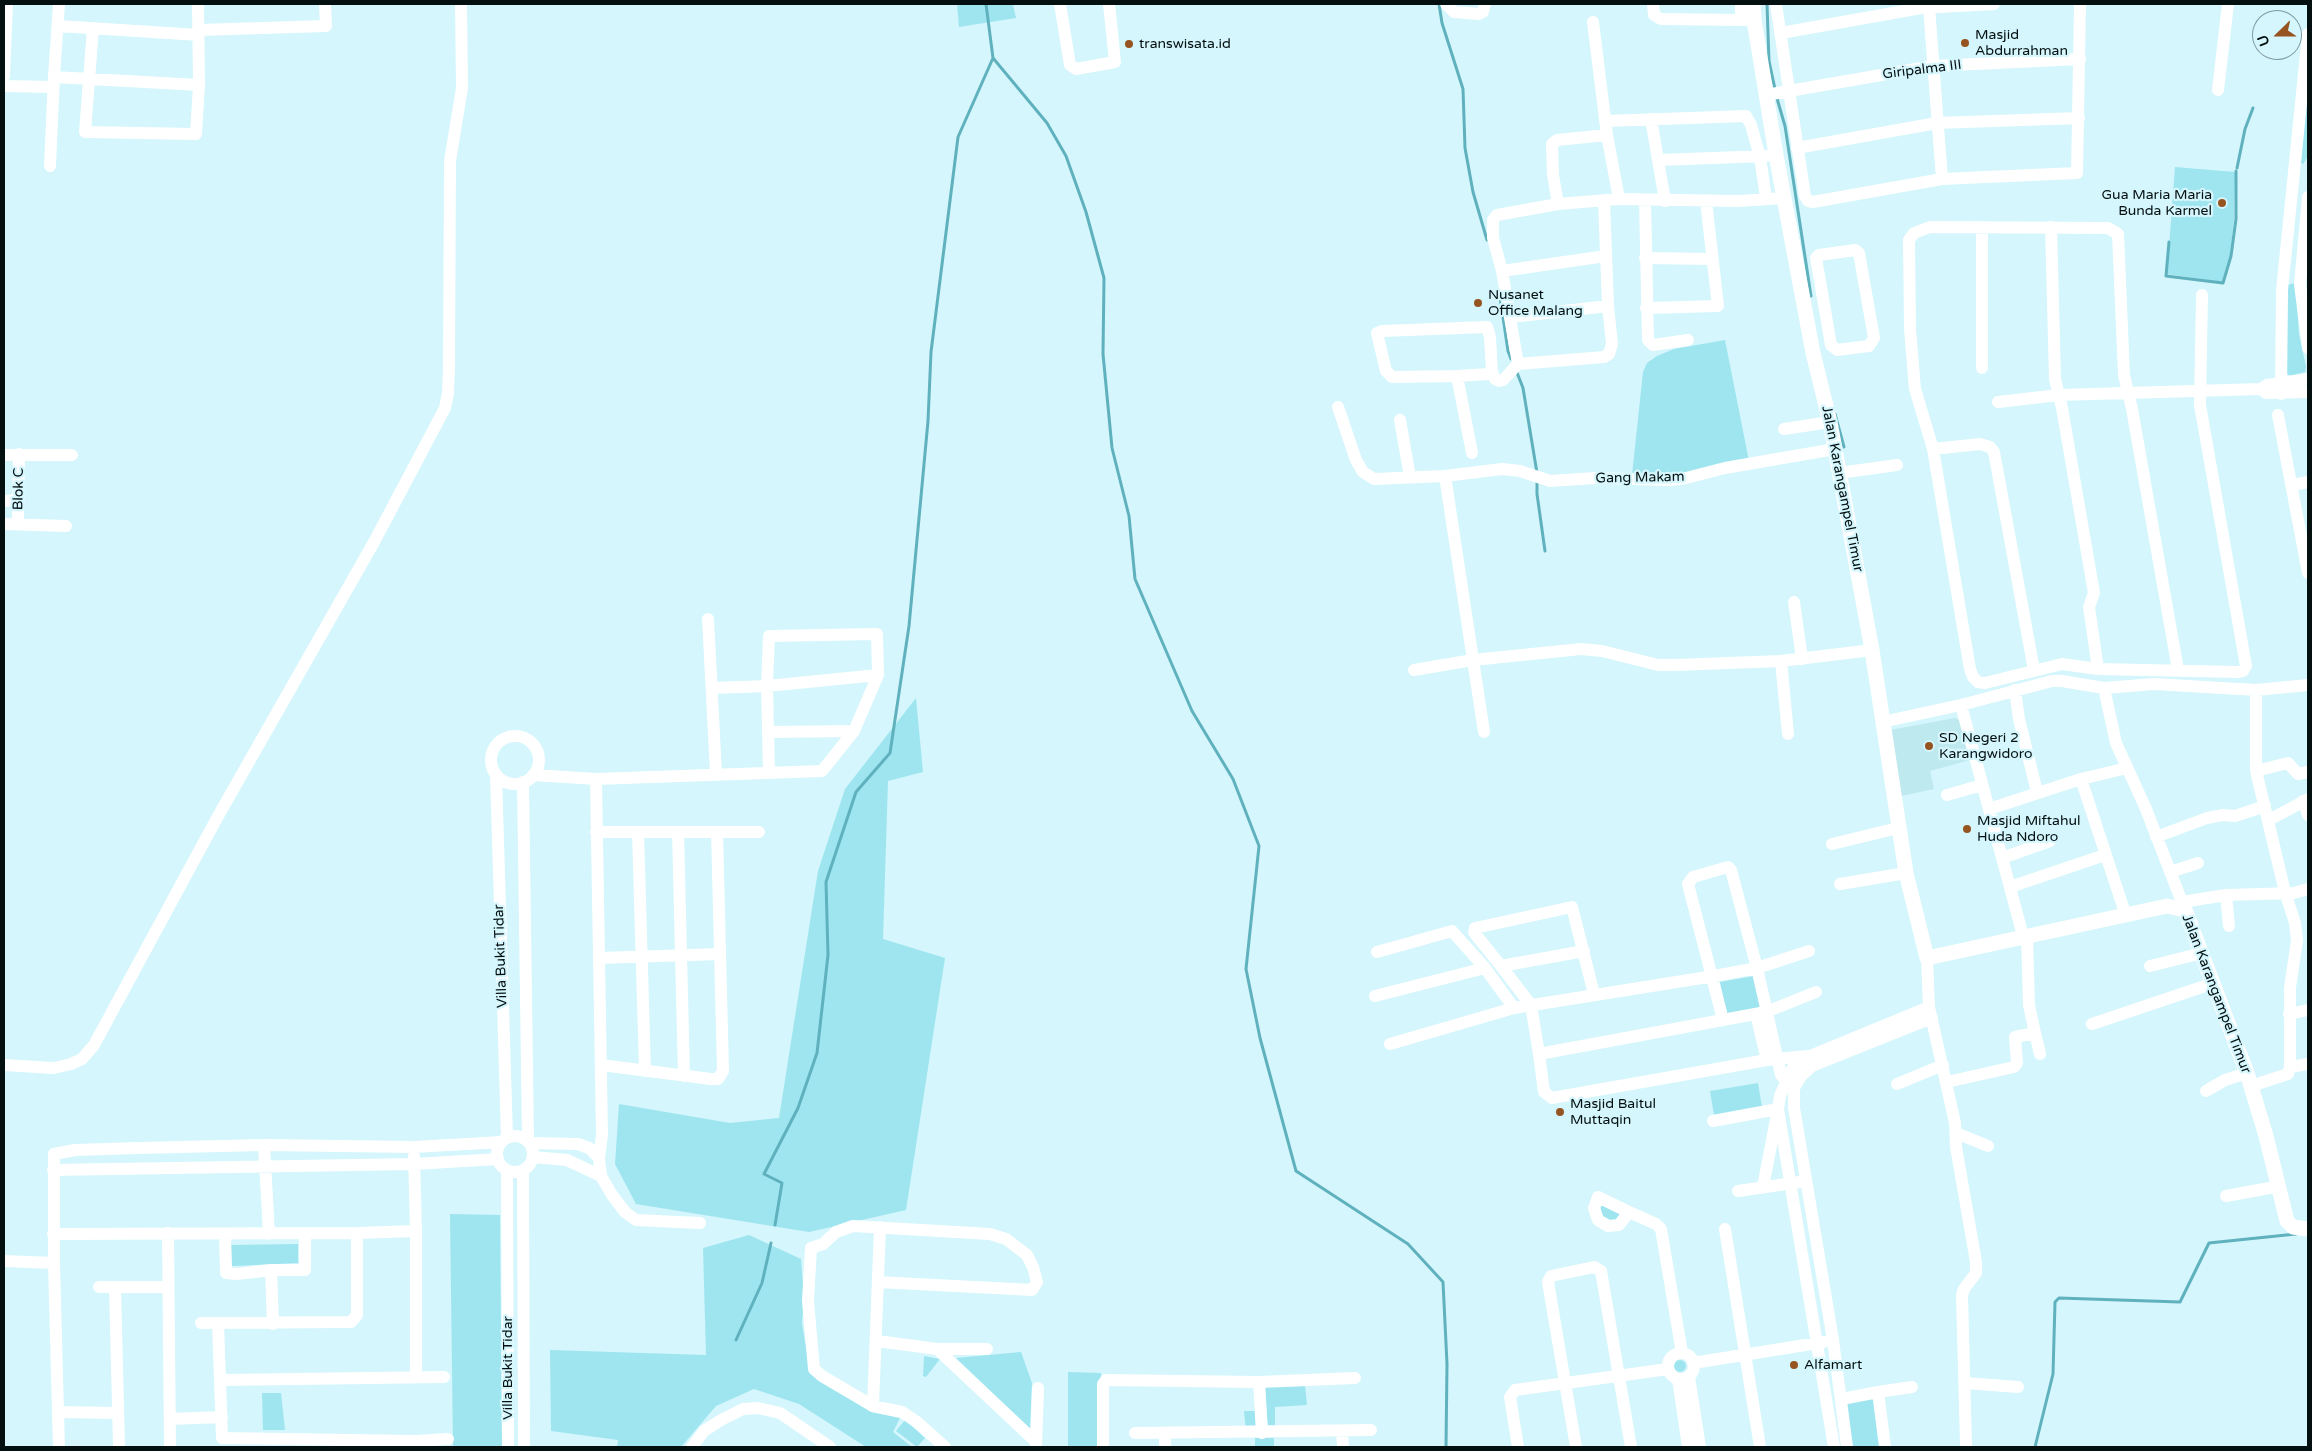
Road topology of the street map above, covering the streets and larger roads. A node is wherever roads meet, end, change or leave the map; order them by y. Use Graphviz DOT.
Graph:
graph roads {
  1 [pos="7,4"];
  2 [pos="59,4"];
  3 [pos="198,4"];
  4 [pos="325,4"];
  5 [pos="461,4"];
  6 [pos="1060,4"];
  7 [pos="1109,4"];
  8 [pos="1446,4"];
  9 [pos="1485,4"];
  10 [pos="1653,4"];
  11 [pos="1741,4"];
  12 [pos="1753,4"];
  13 [pos="1776,4"];
  14 [pos="1994,4"];
  15 [pos="2080,4"];
  16 [pos="2228,4"];
  17 [pos="1929,7"];
  18 [pos="1747,20"];
  19 [pos="1593,22"];
  20 [pos="58,26"];
  21 [pos="93,28"];
  22 [pos="199,32"];
  23 [pos="1780,34"];
  24 [pos="2308,34"];
  25 [pos="2080,59"];
  26 [pos="1933,66"];
  27 [pos="4,76"];
  28 [pos="87,79"];
  29 [pos="54,82"];
  30 [pos="4,86"];
  31 [pos="199,86"];
  32 [pos="2218,90"];
  33 [pos="1776,93"];
  34 [pos="2079,118"];
  35 [pos="1651,119"];
  36 [pos="1606,121"];
  37 [pos="1937,123"];
  38 [pos="1607,135"];
  39 [pos="1798,148"];
  40 [pos="1776,155"];
  41 [pos="1760,157"];
  42 [pos="1659,160"];
  43 [pos="50,166"];
  44 [pos="1942,179"];
  45 [pos="2292,182"];
  46 [pos="2308,191"];
  47 [pos="2308,197"];
  48 [pos="1766,198"];
  49 [pos="1785,198"];
  50 [pos="1619,199"];
  51 [pos="1604,200"];
  52 [pos="1645,200"];
  53 [pos="1665,201"];
  54 [pos="1706,201"];
  55 [pos="1558,204"];
  56 [pos="1982,227"];
  57 [pos="2051,227"];
  58 [pos="1606,256"];
  59 [pos="1646,258"];
  60 [pos="1712,259"];
  61 [pos="2284,265"];
  62 [pos="2305,266"];
  63 [pos="1502,271"];
  64 [pos="2202,295"];
  65 [pos="1608,306"];
  66 [pos="1646,308"];
  67 [pos="1824,309"];
  68 [pos="1809,311"];
  69 [pos="1511,318"];
  70 [pos="1688,340"];
  71 [pos="2308,348"];
  72 [pos="1516,366"];
  73 [pos="1982,368"];
  74 [pos="1492,372"];
  75 [pos="1457,376"];
  76 [pos="2308,379"];
  77 [pos="2281,388"];
  78 [pos="2128,392"];
  79 [pos="2200,392"];
  80 [pos="2308,392"];
  81 [pos="2059,395"];
  82 [pos="1998,402"];
  83 [pos="1338,407"];
  84 [pos="2278,416"];
  85 [pos="1400,420"];
  86 [pos="1830,422"];
  87 [pos="1784,429"];
  88 [pos="1835,449"];
  89 [pos="1933,450"];
  90 [pos="1472,453"];
  91 [pos="19,454"];
  92 [pos="4,455"];
  93 [pos="72,455"];
  94 [pos="1897,465"];
  95 [pos="1839,473"];
  96 [pos="1445,476"];
  97 [pos="1410,477"];
  98 [pos="2308,482"];
  99 [pos="2292,485"];
  100 [pos="18,500"];
  101 [pos="4,501"];
  102 [pos="18,523"];
  103 [pos="4,524"];
  104 [pos="66,526"];
  105 [pos="2308,573"];
  106 [pos="1794,602"];
  107 [pos="708,619"];
  108 [pos="1872,650"];
  109 [pos="1802,658"];
  110 [pos="1474,660"];
  111 [pos="1781,662"];
  112 [pos="1414,670"];
  113 [pos="2034,670"];
  114 [pos="2098,670"];
  115 [pos="2178,670"];
  116 [pos="878,675"];
  117 [pos="2308,685"];
  118 [pos="766,686"];
  119 [pos="712,688"];
  120 [pos="2104,688"];
  121 [pos="2016,690"];
  122 [pos="2256,690"];
  123 [pos="1960,705"];
  124 [pos="1882,722"];
  125 [pos="854,731"];
  126 [pos="768,732"];
  127 [pos="1484,732"];
  128 [pos="1788,734"];
  129 [pos="2127,768"];
  130 [pos="2256,771"];
  131 [pos="769,772"];
  132 [pos="2308,772"];
  133 [pos="716,773"];
  134 [pos="496,774"];
  135 [pos="528,778"];
  136 [pos="596,779"];
  137 [pos="2081,779"];
  138 [pos="1982,785"];
  139 [pos="2038,792"];
  140 [pos="1946,795"];
  141 [pos="2306,800"];
  142 [pos="2266,806"];
  143 [pos="1989,809"];
  144 [pos="2308,814"];
  145 [pos="2269,820"];
  146 [pos="1898,828"];
  147 [pos="596,832"];
  148 [pos="638,832"];
  149 [pos="678,832"];
  150 [pos="717,832"];
  151 [pos="759,832"];
  152 [pos="2156,837"];
  153 [pos="2050,841"];
  154 [pos="1832,844"];
  155 [pos="2105,855"];
  156 [pos="2002,858"];
  157 [pos="2198,863"];
  158 [pos="2170,872"];
  159 [pos="1906,873"];
  160 [pos="1840,884"];
  161 [pos="2010,887"];
  162 [pos="2308,889"];
  163 [pos="2285,892"];
  164 [pos="2226,895"];
  165 [pos="2184,906"];
  166 [pos="2126,916"];
  167 [pos="2229,926"];
  168 [pos="2025,936"];
  169 [pos="1584,951"];
  170 [pos="1809,951"];
  171 [pos="1377,952"];
  172 [pos="2202,953"];
  173 [pos="720,954"];
  174 [pos="682,955"];
  175 [pos="641,956"];
  176 [pos="599,958"];
  177 [pos="1926,958"];
  178 [pos="1501,966"];
  179 [pos="2150,966"];
  180 [pos="1485,968"];
  181 [pos="1757,968"];
  182 [pos="1714,976"];
  183 [pos="2214,983"];
  184 [pos="1816,992"];
  185 [pos="1594,994"];
  186 [pos="1375,996"];
  187 [pos="1531,1005"];
  188 [pos="1514,1008"];
  189 [pos="2308,1010"];
  190 [pos="1761,1013"];
  191 [pos="1931,1013"];
  192 [pos="2289,1014"];
  193 [pos="1724,1020"];
  194 [pos="2092,1024"];
  195 [pos="2035,1033"];
  196 [pos="1390,1044"];
  197 [pos="1538,1054"];
  198 [pos="2040,1054"];
  199 [pos="1810,1056"];
  200 [pos="1772,1059"];
  201 [pos="2308,1064"];
  202 [pos="4,1065"];
  203 [pos="601,1065"];
  204 [pos="1943,1065"];
  205 [pos="2290,1067"];
  206 [pos="645,1071"];
  207 [pos="684,1076"];
  208 [pos="2249,1080"];
  209 [pos="1947,1082"];
  210 [pos="1790,1084"];
  211 [pos="1897,1084"];
  212 [pos="2206,1091"];
  213 [pos="1778,1109"];
  214 [pos="1713,1121"];
  215 [pos="1956,1133"];
  216 [pos="504,1140"];
  217 [pos="529,1142"];
  218 [pos="264,1146"];
  219 [pos="1988,1146"];
  220 [pos="414,1147"];
  221 [pos="533,1157"];
  222 [pos="599,1158"];
  223 [pos="498,1159"];
  224 [pos="414,1164"];
  225 [pos="265,1166"];
  226 [pos="53,1170"];
  227 [pos="507,1170"];
  228 [pos="523,1170"];
  229 [pos="596,1174"];
  230 [pos="1807,1181"];
  231 [pos="1791,1183"];
  232 [pos="2280,1186"];
  233 [pos="1763,1187"];
  234 [pos="1738,1191"];
  235 [pos="2226,1196"];
  236 [pos="1629,1212"];
  237 [pos="700,1223"];
  238 [pos="880,1227"];
  239 [pos="1725,1229"];
  240 [pos="2308,1229"];
  241 [pos="416,1231"];
  242 [pos="305,1232"];
  243 [pos="357,1233"];
  244 [pos="53,1234"];
  245 [pos="168,1234"];
  246 [pos="225,1234"];
  247 [pos="270,1234"];
  248 [pos="4,1261"];
  249 [pos="54,1263"];
  250 [pos="271,1270"];
  251 [pos="878,1282"];
  252 [pos="99,1286"];
  253 [pos="115,1287"];
  254 [pos="168,1287"];
  255 [pos="201,1323"];
  256 [pos="218,1323"];
  257 [pos="273,1324"];
  258 [pos="877,1340"];
  259 [pos="1833,1340"];
  260 [pos="1818,1343"];
  261 [pos="937,1349"];
  262 [pos="988,1349"];
  263 [pos="1679,1354"];
  264 [pos="1746,1355"];
  265 [pos="1693,1363"];
  266 [pos="1668,1369"];
  267 [pos="1620,1376"];
  268 [pos="416,1377"];
  269 [pos="444,1377"];
  270 [pos="1355,1378"];
  271 [pos="1683,1378"];
  272 [pos="221,1380"];
  273 [pos="1259,1382"];
  274 [pos="1566,1382"];
  275 [pos="1965,1383"];
  276 [pos="2018,1387"];
  277 [pos="1038,1388"];
  278 [pos="1912,1388"];
  279 [pos="1878,1392"];
  280 [pos="1842,1398"];
  281 [pos="873,1406"];
  282 [pos="58,1412"];
  283 [pos="118,1414"];
  284 [pos="222,1417"];
  285 [pos="170,1419"];
  286 [pos="1371,1430"];
  287 [pos="1342,1431"];
  288 [pos="1135,1433"];
  289 [pos="1262,1433"];
  290 [pos="1165,1434"];
  291 [pos="448,1439"];
  292 [pos="222,1443"];
  293 [pos="416,1444"];
  294 [pos="698,1445"];
  295 [pos="1036,1445"];
  296 [pos="59,1447"];
  297 [pos="119,1447"];
  298 [pos="170,1447"];
  299 [pos="508,1447"];
  300 [pos="524,1447"];
  301 [pos="830,1447"];
  302 [pos="945,1447"];
  303 [pos="1104,1447"];
  304 [pos="1165,1447"];
  305 [pos="1343,1447"];
  306 [pos="1518,1447"];
  307 [pos="1576,1447"];
  308 [pos="1631,1447"];
  309 [pos="1688,1447"];
  310 [pos="1700,1447"];
  311 [pos="1760,1447"];
  312 [pos="1834,1447"];
  313 [pos="1847,1447"];
  314 [pos="1885,1447"];
  315 [pos="1966,1447"];
  1 -- 27 [label="street"];
  2 -- 20 [label="street"];
  3 -- 22 [label="street"];
  4 -- 22 [label="street"];
  5 -- 202 [label="street"];
  6 -- 7 [label="street"];
  8 -- 9 [label="street"];
  10 -- 18 [label="street"];
  11 -- 18 [label="street, Jalan Karangampel Timur"];
  12 -- 18 [label="street, Jalan Karangampel Timur"];
  13 -- 23 [label="street"];
  14 -- 17 [label="street"];
  15 -- 25 [label="street"];
  16 -- 32 [label="street"];
  17 -- 23 [label="street"];
  17 -- 26 [label="street"];
  18 -- 33 [label="street, Jalan Karangampel Timur"];
  19 -- 36 [label="street"];
  20 -- 21 [label="street"];
  20 -- 29 [label="street"];
  21 -- 22 [label="street"];
  21 -- 28 [label="street"];
  22 -- 31 [label="street"];
  23 -- 33 [label="street"];
  24 -- 45 [label="street"];
  25 -- 26 [label="street, Giripalma III"];
  25 -- 34 [label="street"];
  26 -- 33 [label="street, Giripalma III"];
  26 -- 37 [label="street"];
  28 -- 29 [label="street"];
  28 -- 31 [label="street"];
  28 -- 31 [label="street"];
  29 -- 30 [label="street"];
  29 -- 43 [label="street"];
  33 -- 39 [label="street"];
  33 -- 40 [label="street, Jalan Karangampel Timur"];
  34 -- 37 [label="street"];
  34 -- 44 [label="street"];
  35 -- 36 [label="street"];
  35 -- 41 [label="street"];
  35 -- 42 [label="street"];
  36 -- 38 [label="street"];
  37 -- 39 [label="street"];
  37 -- 44 [label="street"];
  38 -- 50 [label="street"];
  38 -- 55 [label="street"];
  39 -- 44 [label="street"];
  40 -- 41 [label="street"];
  40 -- 49 [label="street, Jalan Karangampel Timur"];
  41 -- 42 [label="street"];
  41 -- 48 [label="street"];
  42 -- 53 [label="street"];
  45 -- 46 [label="street"];
  45 -- 61 [label="street"];
  47 -- 62 [label="street"];
  48 -- 49 [label="street"];
  48 -- 54 [label="street"];
  49 -- 68 [label="street, Jalan Karangampel Timur"];
  50 -- 51 [label="street"];
  50 -- 52 [label="street"];
  51 -- 55 [label="street"];
  51 -- 58 [label="street"];
  52 -- 53 [label="street"];
  52 -- 59 [label="street"];
  53 -- 54 [label="street"];
  54 -- 60 [label="street"];
  55 -- 63 [label="street"];
  56 -- 57 [label="street"];
  56 -- 73 [label="street"];
  56 -- 89 [label="street"];
  57 -- 78 [label="street"];
  57 -- 81 [label="street"];
  58 -- 63 [label="street"];
  58 -- 65 [label="street"];
  59 -- 60 [label="street"];
  59 -- 66 [label="street"];
  60 -- 66 [label="street"];
  61 -- 62 [label="street"];
  61 -- 77 [label="street"];
  62 -- 71 [label="street"];
  63 -- 69 [label="street"];
  64 -- 79 [label="street"];
  65 -- 69 [label="street"];
  65 -- 72 [label="street"];
  66 -- 70 [label="street"];
  67 -- 67 [label="street"];
  67 -- 68 [label="street"];
  68 -- 86 [label="street, Jalan Karangampel Timur"];
  69 -- 72 [label="street"];
  72 -- 74 [label="street"];
  74 -- 75 [label="street"];
  74 -- 75 [label="street"];
  75 -- 90 [label="street"];
  76 -- 77 [label="street"];
  77 -- 79 [label="street"];
  77 -- 80 [label="street"];
  78 -- 79 [label="street"];
  78 -- 81 [label="street"];
  78 -- 115 [label="street"];
  79 -- 115 [label="street"];
  81 -- 82 [label="street"];
  81 -- 114 [label="street"];
  83 -- 97 [label="street, Gang Makam"];
  84 -- 99 [label="street"];
  85 -- 97 [label="street"];
  86 -- 87 [label="street"];
  86 -- 88 [label="street, Jalan Karangampel Timur"];
  88 -- 95 [label="street, Jalan Karangampel Timur"];
  88 -- 96 [label="street, Gang Makam"];
  89 -- 113 [label="street"];
  89 -- 113 [label="street"];
  91 -- 92 [label="street"];
  91 -- 93 [label="street"];
  91 -- 100 [label="street, Blok C"];
  94 -- 95 [label="street"];
  95 -- 108 [label="street, Jalan Karangampel Timur"];
  96 -- 97 [label="street, Gang Makam"];
  96 -- 110 [label="street"];
  98 -- 99 [label="street"];
  99 -- 105 [label="street"];
  100 -- 101 [label="street"];
  100 -- 102 [label="street, Blok C"];
  102 -- 103 [label="street"];
  102 -- 104 [label="street"];
  106 -- 109 [label="street"];
  107 -- 119 [label="street"];
  108 -- 109 [label="street"];
  108 -- 124 [label="street, Jalan Karangampel Timur"];
  109 -- 111 [label="street"];
  110 -- 111 [label="street"];
  110 -- 112 [label="street"];
  110 -- 127 [label="street"];
  111 -- 128 [label="street"];
  113 -- 114 [label="street"];
  114 -- 115 [label="street"];
  116 -- 118 [label="street"];
  116 -- 118 [label="street"];
  116 -- 125 [label="street"];
  117 -- 122 [label="street"];
  118 -- 119 [label="street"];
  118 -- 126 [label="street"];
  119 -- 133 [label="street"];
  120 -- 121 [label="street"];
  120 -- 122 [label="street"];
  120 -- 129 [label="street"];
  121 -- 123 [label="street"];
  121 -- 139 [label="street"];
  122 -- 130 [label="street"];
  123 -- 124 [label="street"];
  123 -- 138 [label="street"];
  124 -- 146 [label="street, Jalan Karangampel Timur"];
  125 -- 126 [label="street"];
  125 -- 131 [label="street"];
  126 -- 131 [label="street"];
  129 -- 137 [label="street"];
  129 -- 152 [label="street"];
  130 -- 132 [label="street"];
  130 -- 142 [label="street"];
  131 -- 133 [label="street"];
  133 -- 136 [label="street"];
  134 -- 135 [label="street"];
  134 -- 135 [label="street, Villa Bukit Tidar"];
  134 -- 216 [label="street, Villa Bukit Tidar"];
  135 -- 136 [label="street"];
  135 -- 217 [label="street, Villa Bukit Tidar"];
  136 -- 147 [label="street"];
  137 -- 139 [label="street"];
  137 -- 155 [label="street"];
  138 -- 140 [label="street"];
  138 -- 143 [label="street"];
  139 -- 143 [label="street"];
  141 -- 144 [label="street"];
  141 -- 145 [label="street"];
  142 -- 145 [label="street"];
  142 -- 152 [label="street"];
  143 -- 156 [label="street"];
  145 -- 163 [label="street"];
  146 -- 154 [label="street"];
  146 -- 159 [label="street, Jalan Karangampel Timur"];
  147 -- 148 [label="street"];
  147 -- 176 [label="street"];
  148 -- 149 [label="street"];
  148 -- 175 [label="street"];
  149 -- 150 [label="street"];
  149 -- 174 [label="street"];
  150 -- 151 [label="street"];
  150 -- 173 [label="street"];
  152 -- 158 [label="street"];
  153 -- 156 [label="street"];
  155 -- 161 [label="street"];
  155 -- 166 [label="street"];
  156 -- 161 [label="street"];
  157 -- 158 [label="street"];
  158 -- 165 [label="street"];
  159 -- 160 [label="street"];
  159 -- 177 [label="street, Jalan Karangampel Timur"];
  161 -- 168 [label="street"];
  162 -- 163 [label="street"];
  163 -- 164 [label="street"];
  163 -- 192 [label="street"];
  164 -- 165 [label="street"];
  164 -- 167 [label="street"];
  165 -- 166 [label="street, Jalan Karangampel Timur"];
  165 -- 172 [label="street, Jalan Karangampel Timur"];
  166 -- 168 [label="street, Jalan Karangampel Timur"];
  168 -- 177 [label="street, Jalan Karangampel Timur"];
  168 -- 195 [label="street"];
  169 -- 178 [label="street"];
  169 -- 178 [label="street"];
  169 -- 185 [label="street"];
  170 -- 181 [label="street"];
  171 -- 180 [label="street"];
  172 -- 179 [label="street"];
  172 -- 183 [label="street, Jalan Karangampel Timur"];
  173 -- 174 [label="street"];
  173 -- 207 [label="street"];
  174 -- 175 [label="street"];
  174 -- 207 [label="street"];
  175 -- 176 [label="street"];
  175 -- 206 [label="street"];
  176 -- 203 [label="street"];
  177 -- 191 [label="street, Jalan Karangampel Timur"];
  178 -- 187 [label="street"];
  180 -- 186 [label="street"];
  180 -- 188 [label="street"];
  181 -- 182 [label="street"];
  181 -- 182 [label="street"];
  181 -- 190 [label="street"];
  182 -- 185 [label="street"];
  182 -- 193 [label="street"];
  183 -- 194 [label="street"];
  183 -- 208 [label="street, Jalan Karangampel Timur"];
  184 -- 190 [label="street"];
  185 -- 187 [label="street"];
  187 -- 188 [label="street"];
  187 -- 197 [label="street"];
  188 -- 196 [label="street"];
  189 -- 192 [label="street"];
  190 -- 193 [label="street"];
  190 -- 200 [label="street"];
  191 -- 199 [label="street"];
  191 -- 204 [label="street, Jalan Karangampel Timur"];
  191 -- 210 [label="street"];
  192 -- 205 [label="street"];
  193 -- 197 [label="street"];
  195 -- 198 [label="street"];
  195 -- 209 [label="street"];
  197 -- 200 [label="street"];
  199 -- 200 [label="street"];
  199 -- 210 [label="street"];
  200 -- 210 [label="street"];
  201 -- 205 [label="street"];
  203 -- 206 [label="street"];
  203 -- 222 [label="street"];
  204 -- 209 [label="street, Jalan Karangampel Timur"];
  204 -- 211 [label="street"];
  205 -- 208 [label="street"];
  206 -- 207 [label="street"];
  208 -- 212 [label="street"];
  208 -- 232 [label="street, Jalan Karangampel Timur"];
  209 -- 215 [label="street, Jalan Karangampel Timur"];
  210 -- 213 [label="street"];
  210 -- 230 [label="street"];
  213 -- 214 [label="street"];
  213 -- 231 [label="street"];
  213 -- 233 [label="street"];
  215 -- 219 [label="street"];
  215 -- 275 [label="street, Jalan Karangampel Timur"];
  216 -- 217 [label="street"];
  216 -- 220 [label="street"];
  216 -- 223 [label="street"];
  217 -- 221 [label="street"];
  217 -- 222 [label="street"];
  218 -- 220 [label="street"];
  218 -- 225 [label="street"];
  218 -- 226 [label="street"];
  220 -- 224 [label="street"];
  221 -- 228 [label="street"];
  221 -- 229 [label="street"];
  222 -- 229 [label="street"];
  223 -- 224 [label="street"];
  223 -- 227 [label="street"];
  224 -- 225 [label="street"];
  224 -- 241 [label="street"];
  225 -- 226 [label="street"];
  225 -- 247 [label="street"];
  226 -- 244 [label="street"];
  227 -- 228 [label="street"];
  227 -- 299 [label="street, Villa Bukit Tidar"];
  228 -- 300 [label="street, Villa Bukit Tidar"];
  229 -- 237 [label="street"];
  230 -- 231 [label="street"];
  230 -- 259 [label="street"];
  231 -- 233 [label="street"];
  231 -- 260 [label="street"];
  232 -- 235 [label="street"];
  232 -- 240 [label="street, Jalan Karangampel Timur"];
  233 -- 234 [label="street"];
  236 -- 263 [label="street"];
  238 -- 251 [label="street"];
  238 -- 251 [label="street"];
  238 -- 281 [label="street"];
  239 -- 264 [label="street"];
  241 -- 243 [label="street"];
  241 -- 268 [label="street"];
  242 -- 243 [label="street"];
  242 -- 247 [label="street"];
  242 -- 250 [label="street"];
  243 -- 257 [label="street"];
  244 -- 245 [label="street"];
  244 -- 249 [label="street"];
  245 -- 246 [label="street"];
  245 -- 254 [label="street"];
  246 -- 247 [label="street"];
  246 -- 250 [label="street"];
  248 -- 249 [label="street"];
  249 -- 282 [label="street"];
  250 -- 257 [label="street"];
  251 -- 258 [label="street"];
  252 -- 253 [label="street"];
  253 -- 254 [label="street"];
  253 -- 283 [label="street"];
  254 -- 285 [label="street"];
  255 -- 256 [label="street"];
  256 -- 257 [label="street"];
  256 -- 272 [label="street"];
  258 -- 261 [label="street"];
  258 -- 281 [label="street"];
  259 -- 260 [label="street"];
  259 -- 280 [label="street"];
  260 -- 264 [label="street"];
  260 -- 312 [label="street"];
  261 -- 262 [label="street"];
  261 -- 295 [label="street"];
  263 -- 265 [label="street"];
  263 -- 266 [label="street"];
  264 -- 265 [label="street"];
  264 -- 311 [label="street"];
  265 -- 271 [label="street"];
  266 -- 267 [label="street"];
  266 -- 271 [label="street"];
  267 -- 274 [label="street"];
  267 -- 274 [label="street"];
  267 -- 308 [label="street"];
  268 -- 269 [label="street"];
  268 -- 272 [label="street"];
  270 -- 273 [label="street"];
  271 -- 309 [label="street"];
  271 -- 310 [label="street"];
  272 -- 284 [label="street"];
  273 -- 289 [label="street"];
  273 -- 303 [label="street"];
  274 -- 306 [label="street"];
  274 -- 307 [label="street"];
  275 -- 276 [label="street"];
  275 -- 315 [label="street, Jalan Karangampel Timur"];
  277 -- 295 [label="street"];
  278 -- 279 [label="street"];
  279 -- 280 [label="street"];
  279 -- 314 [label="street"];
  280 -- 313 [label="street"];
  281 -- 302 [label="street"];
  282 -- 283 [label="street"];
  282 -- 296 [label="street"];
  283 -- 297 [label="street"];
  284 -- 285 [label="street"];
  284 -- 292 [label="street"];
  285 -- 298 [label="street"];
  286 -- 287 [label="street"];
  287 -- 289 [label="street"];
  287 -- 305 [label="street"];
  288 -- 290 [label="street"];
  289 -- 290 [label="street"];
  290 -- 304 [label="street"];
  291 -- 293 [label="street"];
  292 -- 293 [label="street"];
  294 -- 301 [label="street"];
}
